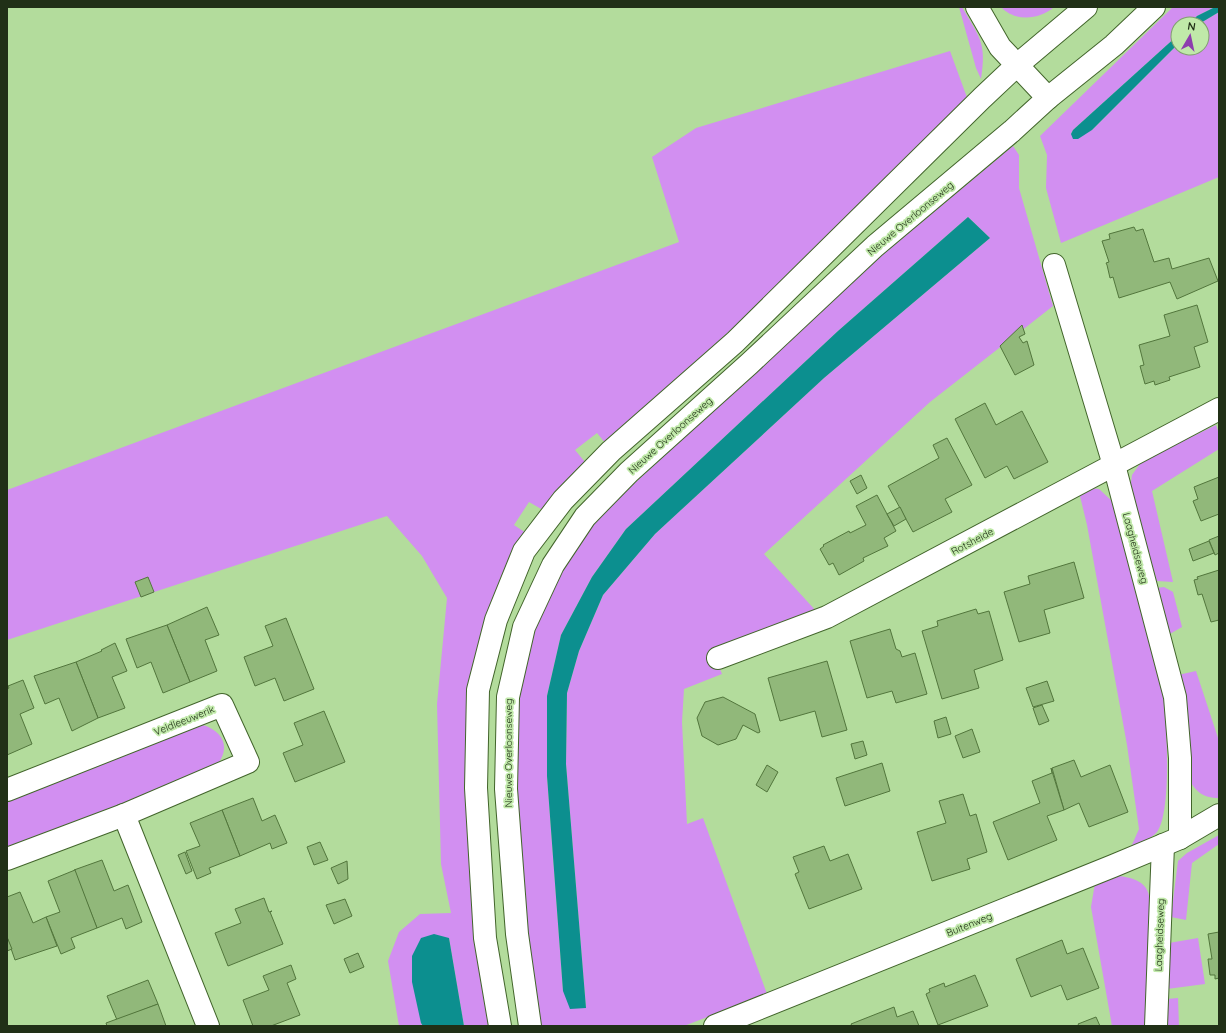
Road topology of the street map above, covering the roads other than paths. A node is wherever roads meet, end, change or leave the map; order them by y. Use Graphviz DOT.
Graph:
graph roads {
  1 [pos="977,7"];
  2 [pos="1086,7"];
  3 [pos="1154,7"];
  4 [pos="1016,66"];
  5 [pos="1048,98"];
  6 [pos="1054,265"];
  7 [pos="1219,410"];
  8 [pos="1114,465"];
  9 [pos="718,658"];
  10 [pos="7,790"];
  11 [pos="124,815"];
  12 [pos="1219,815"];
  13 [pos="1171,841"];
  14 [pos="7,859"];
  15 [pos="208,1026"];
  16 [pos="500,1026"];
  17 [pos="530,1026"];
  18 [pos="715,1026"];
  19 [pos="1156,1026"];
  1 -- 4 [label="street"];
  2 -- 4 [label="street"];
  3 -- 5 [label="street, Nieuwe Overloonseweg"];
  4 -- 5 [label="street"];
  4 -- 16 [label="street"];
  5 -- 17 [label="street, Nieuwe Overloonseweg"];
  6 -- 8 [label="street, Laagheidseweg"];
  7 -- 8 [label="street, Rotsheide"];
  8 -- 9 [label="street, Rotsheide"];
  8 -- 13 [label="street, Laagheidseweg"];
  10 -- 11 [label="street, Veldleeuwerik"];
  11 -- 14 [label="street, Veldleeuwerik"];
  11 -- 15 [label="street"];
  12 -- 13 [label="street, Buitenweg"];
  13 -- 18 [label="street, Buitenweg"];
  13 -- 19 [label="street, Laagheidseweg"];
}
